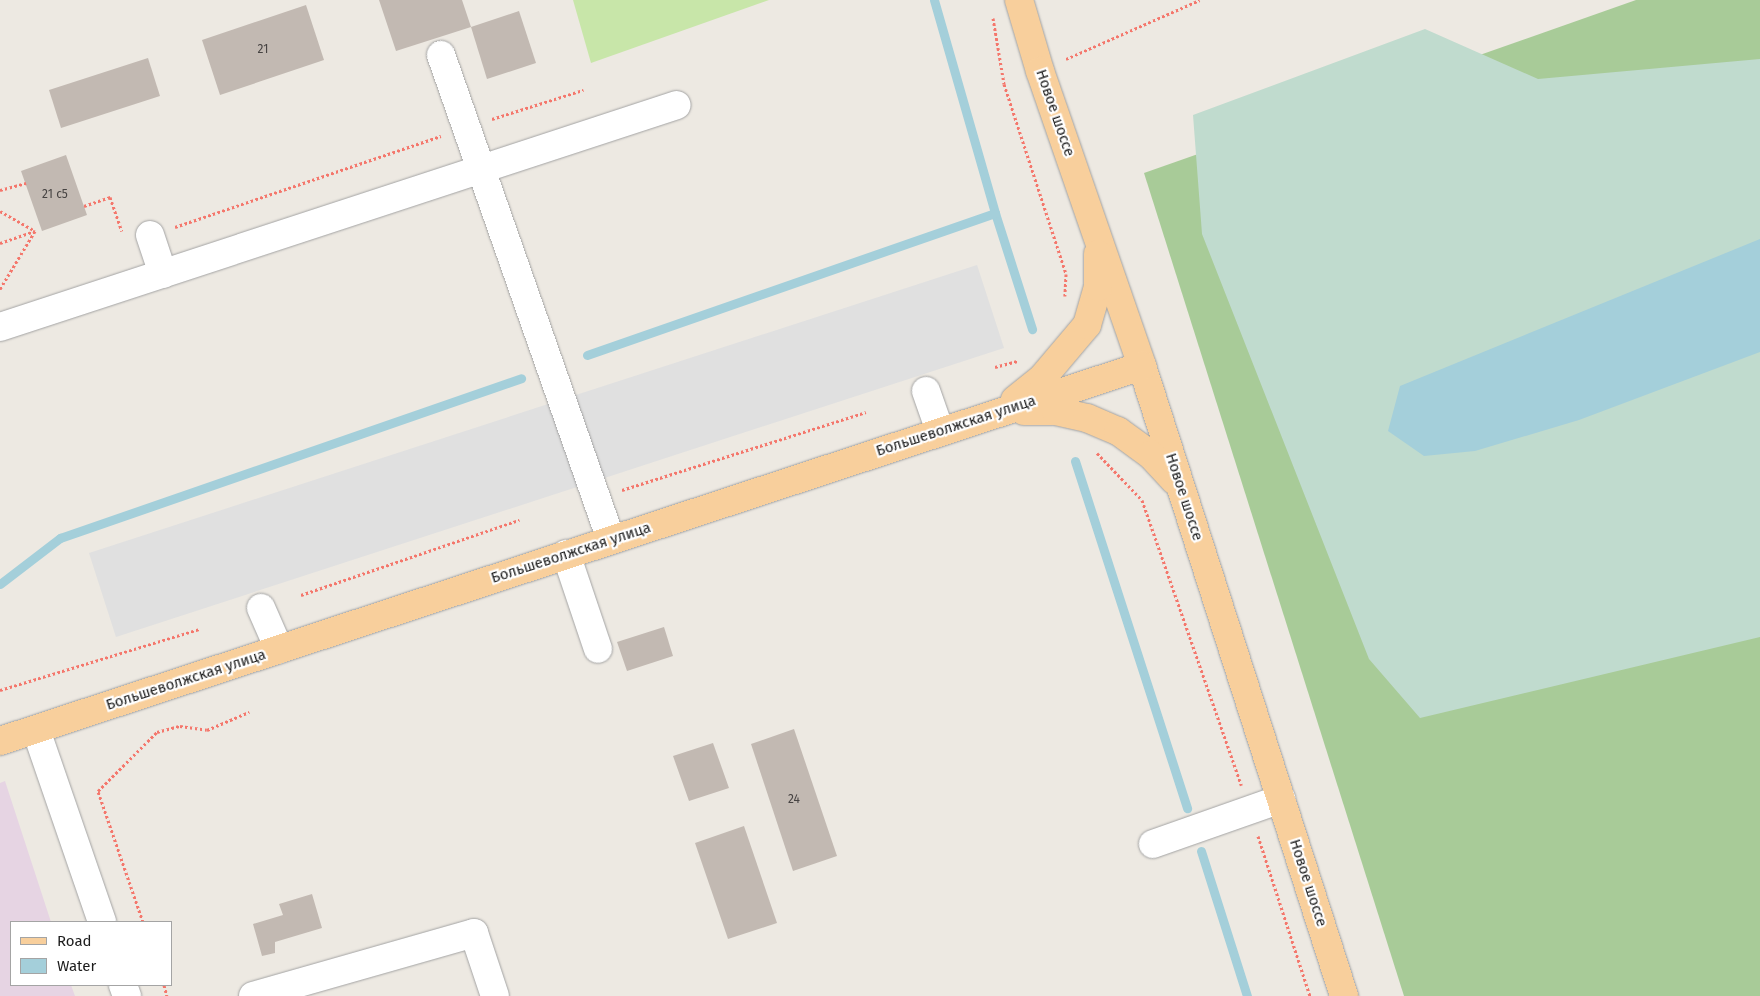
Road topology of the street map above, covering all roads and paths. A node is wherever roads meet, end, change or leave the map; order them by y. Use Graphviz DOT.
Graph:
graph roads {
  1 [pos="1019,0"];
  2 [pos="1200,0"];
  3 [pos="992,9"];
  4 [pos="441,55"];
  5 [pos="1040,71"];
  6 [pos="583,90"];
  7 [pos="677,105"];
  8 [pos="466,128"];
  9 [pos="481,172"];
  10 [pos="26,183"];
  11 [pos="0,190"];
  12 [pos="84,206"];
  13 [pos="0,211"];
  14 [pos="35,232"];
  15 [pos="1097,232"];
  16 [pos="150,235"];
  17 [pos="0,243"];
  18 [pos="163,274"];
  19 [pos="0,289"];
  20 [pos="1065,301"];
  21 [pos="0,327"];
  22 [pos="1020,360"];
  23 [pos="1142,366"];
  24 [pos="995,367"];
  25 [pos="926,391"];
  26 [pos="866,412"];
  27 [pos="997,412"];
  28 [pos="940,431"];
  29 [pos="1089,446"];
  30 [pos="1182,489"];
  31 [pos="620,491"];
  32 [pos="519,520"];
  33 [pos="611,540"];
  34 [pos="566,554"];
  35 [pos="301,595"];
  36 [pos="261,608"];
  37 [pos="200,629"];
  38 [pos="279,649"];
  39 [pos="598,649"];
  40 [pos="0,690"];
  41 [pos="249,712"];
  42 [pos="36,730"];
  43 [pos="0,741"];
  44 [pos="1281,798"];
  45 [pos="1249,810"];
  46 [pos="1153,844"];
  47 [pos="102,921"];
  48 [pos="142,921"];
  49 [pos="253,996"];
  50 [pos="495,996"];
  51 [pos="1310,996"];
  52 [pos="1344,996"];
  1 -- 5 [label="main road, Новое шоссе"];
  2 -- 5 [label="path"];
  3 -- 20 [label="path"];
  4 -- 8 [label="street"];
  5 -- 15 [label="main road, Новое шоссе"];
  6 -- 8 [label="path"];
  7 -- 9 [label="street"];
  8 -- 9 [label="street"];
  8 -- 16 [label="path"];
  9 -- 18 [label="street"];
  9 -- 33 [label="street"];
  10 -- 11 [label="path"];
  12 -- 16 [label="path"];
  13 -- 14 [label="path"];
  14 -- 17 [label="path"];
  14 -- 19 [label="path"];
  15 -- 23 [label="main road, Новое шоссе"];
  15 -- 27 [label="main road"];
  16 -- 18 [label="street"];
  18 -- 21 [label="street"];
  22 -- 24 [label="path"];
  23 -- 27 [label="main road, Большеволжская улица"];
  23 -- 30 [label="main road, Новое шоссе"];
  25 -- 28 [label="street"];
  26 -- 31 [label="path"];
  27 -- 28 [label="main road, Большеволжская улица"];
  27 -- 30 [label="main road"];
  28 -- 33 [label="main road, Большеволжская улица"];
  29 -- 45 [label="path"];
  30 -- 44 [label="main road, Новое шоссе"];
  32 -- 35 [label="path"];
  33 -- 34 [label="main road, Большеволжская улица"];
  34 -- 38 [label="main road, Большеволжская улица"];
  34 -- 39 [label="street"];
  36 -- 38 [label="street"];
  37 -- 40 [label="path"];
  38 -- 42 [label="main road, Большеволжская улица"];
  41 -- 48 [label="path"];
  42 -- 43 [label="main road, Большеволжская улица"];
  42 -- 47 [label="street"];
  44 -- 45 [label="street"];
  44 -- 52 [label="main road, Новое шоссе"];
  45 -- 46 [label="street"];
  45 -- 51 [label="path"];
  49 -- 50 [label="street"];
}
